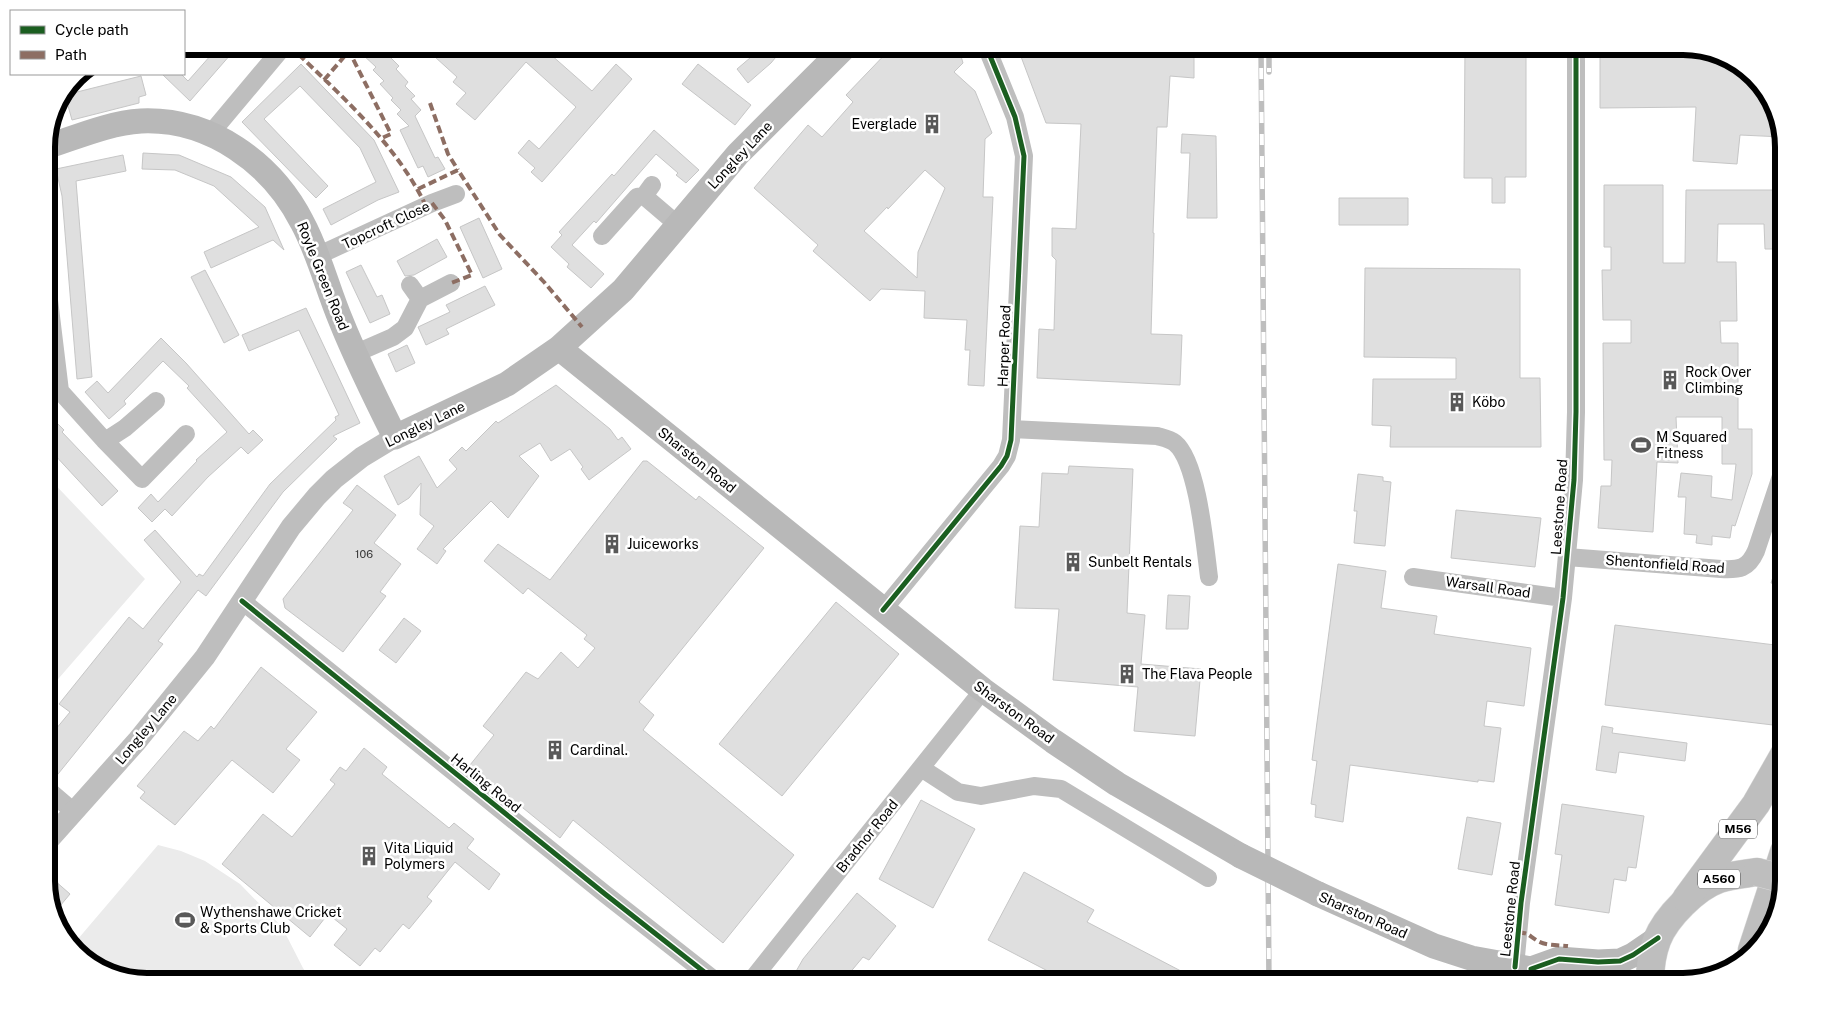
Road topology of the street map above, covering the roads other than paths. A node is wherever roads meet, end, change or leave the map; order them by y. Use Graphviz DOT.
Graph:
graph roads {
  1 [pos="277,55"];
  2 [pos="837,55"];
  3 [pos="990,55"];
  4 [pos="1576,55"];
  5 [pos="211,134"];
  6 [pos="55,141"];
  7 [pos="456,194"];
  8 [pos="678,225"];
  9 [pos="602,236"];
  10 [pos="318,256"];
  11 [pos="451,283"];
  12 [pos="559,348"];
  13 [pos="354,354"];
  14 [pos="55,356"];
  15 [pos="156,400"];
  16 [pos="1012,429"];
  17 [pos="186,434"];
  18 [pos="395,438"];
  19 [pos="105,441"];
  20 [pos="1775,494"];
  21 [pos="1567,556"];
  22 [pos="1209,577"];
  23 [pos="1414,577"];
  24 [pos="1562,598"];
  25 [pos="242,601"];
  26 [pos="883,610"];
  27 [pos="983,690"];
  28 [pos="921,768"];
  29 [pos="1775,771"];
  30 [pos="55,796"];
  31 [pos="74,812"];
  32 [pos="55,833"];
  33 [pos="1775,877"];
  34 [pos="1208,878"];
  35 [pos="1775,880"];
  36 [pos="1686,899"];
  37 [pos="1756,936"];
  38 [pos="1658,938"];
  39 [pos="1523,968"];
  40 [pos="706,973"];
  41 [pos="757,973"];
  42 [pos="1536,973"];
  43 [pos="1651,973"];
  1 -- 5 [label="street"];
  2 -- 8 [label="main road, Longley Lane"];
  3 -- 16 [label="street, Harper Road"];
  4 -- 21 [label="street, Leestone Road"];
  5 -- 6 [label="main road, Royle Green Road"];
  5 -- 10 [label="main road, Royle Green Road"];
  7 -- 10 [label="street, Topcroft Close"];
  8 -- 9 [label="street"];
  8 -- 12 [label="main road, Longley Lane"];
  10 -- 13 [label="main road, Royle Green Road"];
  11 -- 13 [label="street"];
  12 -- 18 [label="main road, Longley Lane"];
  12 -- 26 [label="main road, Sharston Road"];
  13 -- 18 [label="main road, Royle Green Road"];
  14 -- 19 [label="street"];
  15 -- 19 [label="street"];
  16 -- 22 [label="street"];
  16 -- 26 [label="street, Harper Road"];
  17 -- 19 [label="street"];
  18 -- 25 [label="street, Longley Lane"];
  20 -- 21 [label="street, Shentonfield Road"];
  21 -- 24 [label="street, Leestone Road"];
  23 -- 24 [label="street, Warsall Road"];
  24 -- 39 [label="street, Leestone Road"];
  25 -- 31 [label="street, Longley Lane"];
  25 -- 40 [label="street, Harling Road"];
  26 -- 27 [label="main road, Sharston Road"];
  27 -- 28 [label="street, Bradnor Road"];
  27 -- 39 [label="main road, Sharston Road, bridge"];
  28 -- 34 [label="street"];
  28 -- 41 [label="street, Bradnor Road"];
  29 -- 36 [label="highway, M56"];
  30 -- 31 [label="street"];
  31 -- 32 [label="street, Longley Lane"];
  33 -- 36 [label="highway, A560, bridge"];
  35 -- 37 [label="highway"];
  36 -- 38 [label="highway, A560"];
  38 -- 39 [label="main road, Sharston Road"];
  38 -- 43 [label="highway, A560"];
  39 -- 42 [label="main road, Sharston Road"];
}
